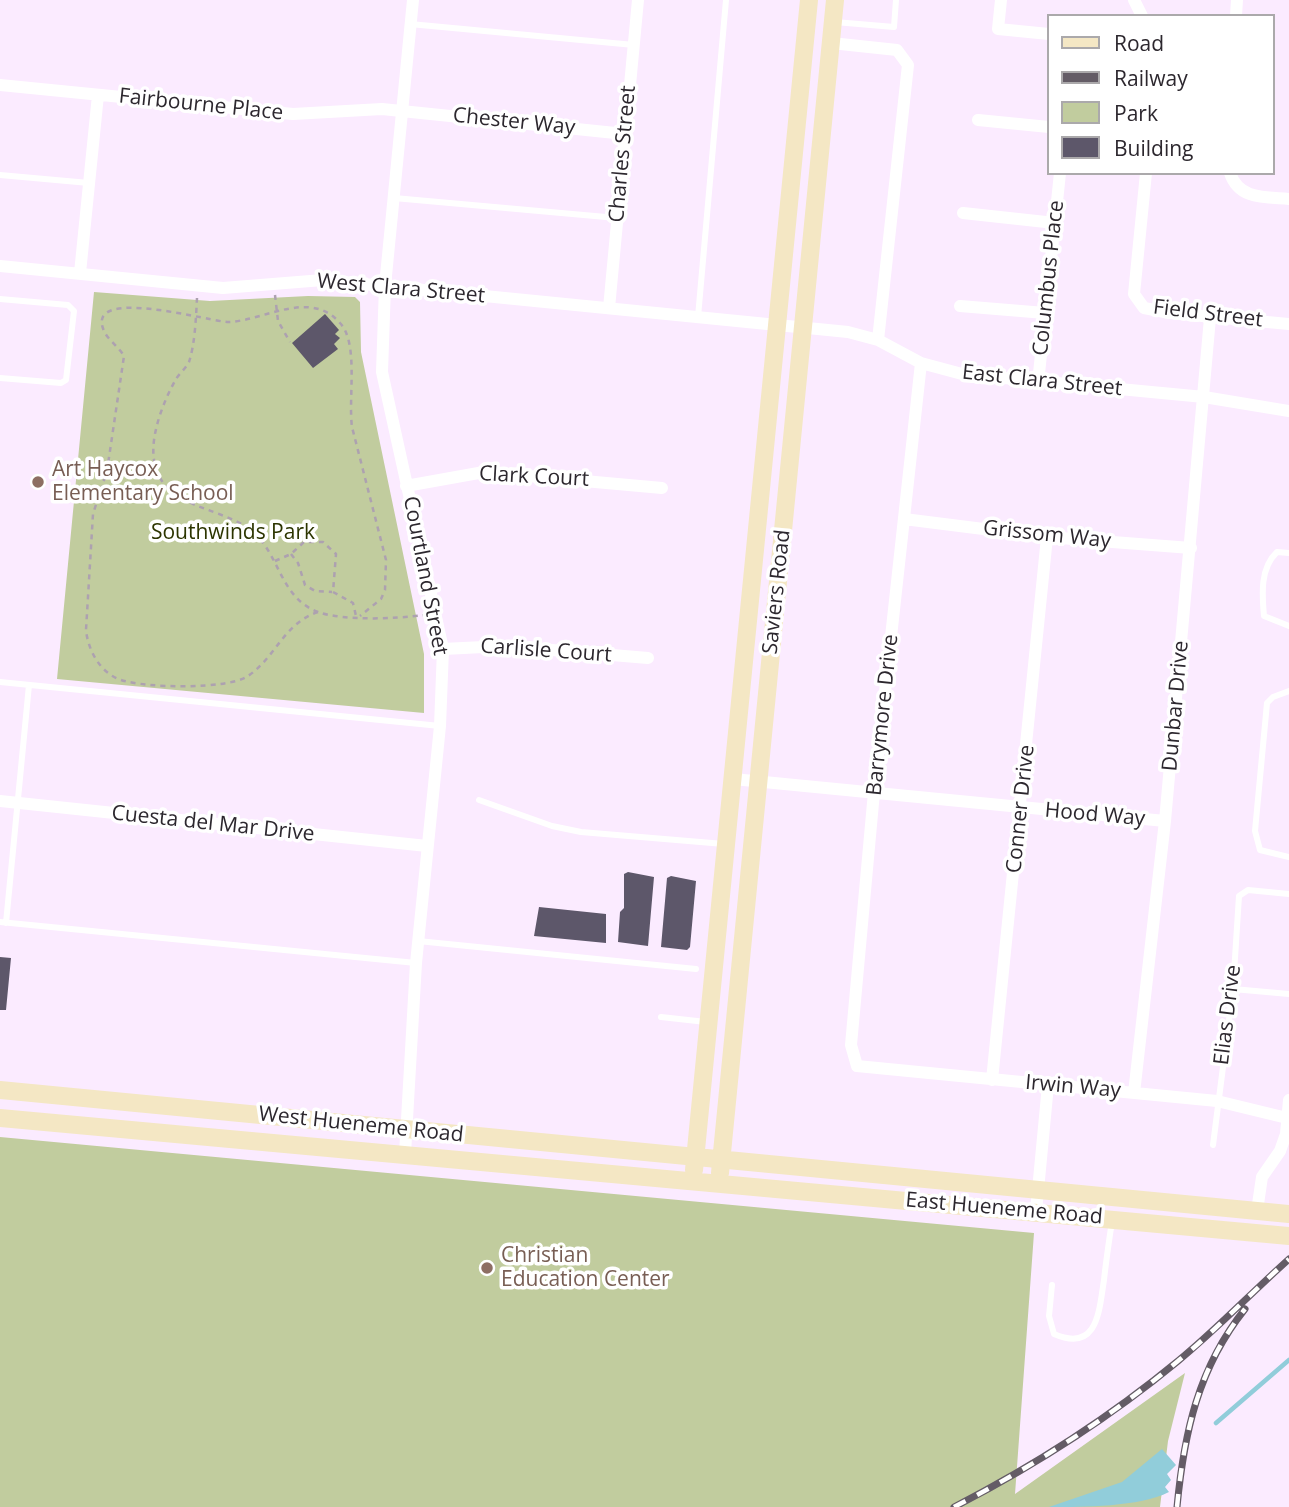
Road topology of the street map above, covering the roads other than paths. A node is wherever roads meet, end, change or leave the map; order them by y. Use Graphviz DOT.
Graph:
graph roads {
  1 [pos="413,0"];
  2 [pos="638,0"];
  3 [pos="726,0"];
  4 [pos="809,0"];
  5 [pos="835,0"];
  6 [pos="896,0"];
  7 [pos="1001,0"];
  8 [pos="833,22"];
  9 [pos="410,24"];
  10 [pos="1048,34"];
  11 [pos="831,43"];
  12 [pos="634,45"];
  13 [pos="0,85"];
  14 [pos="98,94"];
  15 [pos="402,111"];
  16 [pos="978,120"];
  17 [pos="1048,127"];
  18 [pos="625,134"];
  19 [pos="0,175"];
  20 [pos="1060,175"];
  21 [pos="1146,175"];
  22 [pos="1231,175"];
  23 [pos="89,183"];
  24 [pos="394,198"];
  25 [pos="1289,200"];
  26 [pos="963,213"];
  27 [pos="617,218"];
  28 [pos="1055,223"];
  29 [pos="0,266"];
  30 [pos="80,274"];
  31 [pos="385,286"];
  32 [pos="0,299"];
  33 [pos="960,306"];
  34 [pos="609,308"];
  35 [pos="1045,313"];
  36 [pos="698,317"];
  37 [pos="1210,318"];
  38 [pos="1289,324"];
  39 [pos="779,325"];
  40 [pos="801,327"];
  41 [pos="878,340"];
  42 [pos="921,363"];
  43 [pos="0,378"];
  44 [pos="1038,383"];
  45 [pos="1204,397"];
  46 [pos="1289,411"];
  47 [pos="406,486"];
  48 [pos="662,488"];
  49 [pos="904,519"];
  50 [pos="1047,537"];
  51 [pos="1191,548"];
  52 [pos="1289,553"];
  53 [pos="1289,626"];
  54 [pos="443,649"];
  55 [pos="648,658"];
  56 [pos="0,682"];
  57 [pos="29,685"];
  58 [pos="1289,691"];
  59 [pos="440,726"];
  60 [pos="733,779"];
  61 [pos="758,781"];
  62 [pos="874,792"];
  63 [pos="479,800"];
  64 [pos="0,802"];
  65 [pos="17,803"];
  66 [pos="1021,809"];
  67 [pos="1165,821"];
  68 [pos="726,844"];
  69 [pos="427,846"];
  70 [pos="1289,857"];
  71 [pos="1289,894"];
  72 [pos="3,923"];
  73 [pos="418,941"];
  74 [pos="416,963"];
  75 [pos="696,969"];
  76 [pos="1233,989"];
  77 [pos="1289,994"];
  78 [pos="661,1017"];
  79 [pos="708,1022"];
  80 [pos="857,1066"];
  81 [pos="992,1080"];
  82 [pos="1048,1085"];
  83 [pos="0,1090"];
  84 [pos="1133,1093"];
  85 [pos="1289,1100"];
  86 [pos="1217,1101"];
  87 [pos="0,1118"];
  88 [pos="1287,1118"];
  89 [pos="407,1129"];
  90 [pos="1213,1145"];
  91 [pos="405,1154"];
  92 [pos="695,1159"];
  93 [pos="722,1161"];
  94 [pos="693,1181"];
  95 [pos="719,1184"];
  96 [pos="1038,1189"];
  97 [pos="1036,1211"];
  98 [pos="1257,1211"];
  99 [pos="1289,1214"];
  100 [pos="1112,1219"];
  101 [pos="1189,1226"];
  102 [pos="1289,1236"];
  103 [pos="1052,1285"];
  1 -- 9 [label="street, Courtland Street"];
  2 -- 12 [label="street, Charles Street"];
  3 -- 36 [label="lane"];
  4 -- 39 [label="main road, Saviers Road"];
  5 -- 8 [label="main road, Saviers Road"];
  6 -- 8 [label="lane"];
  7 -- 10 [label="street"];
  8 -- 11 [label="main road, Saviers Road"];
  9 -- 12 [label="lane"];
  9 -- 15 [label="street, Courtland Street"];
  11 -- 40 [label="main road, Saviers Road"];
  11 -- 41 [label="street"];
  12 -- 18 [label="street, Charles Street"];
  13 -- 14 [label="street, Fairbourne Place"];
  14 -- 15 [label="street, Fairbourne Place"];
  14 -- 23 [label="street"];
  15 -- 18 [label="street, Chester Way"];
  15 -- 24 [label="street, Courtland Street"];
  16 -- 17 [label="street"];
  18 -- 27 [label="street, Charles Street"];
  19 -- 23 [label="lane"];
  20 -- 28 [label="street, Columbus Place"];
  21 -- 37 [label="street, Field Street"];
  22 -- 25 [label="street"];
  23 -- 30 [label="street"];
  24 -- 27 [label="lane"];
  24 -- 31 [label="street, Courtland Street"];
  26 -- 28 [label="street"];
  27 -- 34 [label="street, Charles Street"];
  28 -- 35 [label="street, Columbus Place"];
  29 -- 30 [label="street, West Clara Street"];
  30 -- 31 [label="street, West Clara Street"];
  31 -- 34 [label="street, West Clara Street"];
  31 -- 47 [label="street, Courtland Street"];
  32 -- 43 [label="lane"];
  33 -- 35 [label="street"];
  34 -- 36 [label="street, West Clara Street"];
  35 -- 44 [label="street, Columbus Place"];
  36 -- 39 [label="street, West Clara Street"];
  37 -- 38 [label="street, Field Street"];
  37 -- 45 [label="street, Dunbar Drive"];
  39 -- 40 [label="street, West Clara Street"];
  39 -- 60 [label="main road, Saviers Road"];
  40 -- 41 [label="street, East Clara Street"];
  40 -- 61 [label="main road, Saviers Road"];
  41 -- 42 [label="street, East Clara Street"];
  42 -- 44 [label="street, East Clara Street"];
  42 -- 49 [label="street, Barrymore Drive"];
  44 -- 45 [label="street, East Clara Street"];
  45 -- 46 [label="street, East Clara Street"];
  45 -- 51 [label="street, Dunbar Drive"];
  47 -- 48 [label="street, Clark Court"];
  47 -- 54 [label="street, Courtland Street"];
  49 -- 50 [label="street, Grissom Way"];
  49 -- 62 [label="street, Barrymore Drive"];
  50 -- 51 [label="street, Grissom Way"];
  50 -- 66 [label="street, Conner Drive"];
  51 -- 67 [label="street, Dunbar Drive"];
  52 -- 53 [label="lane"];
  54 -- 55 [label="street, Carlisle Court"];
  54 -- 59 [label="street, Courtland Street"];
  56 -- 57 [label="lane"];
  57 -- 59 [label="lane"];
  57 -- 65 [label="lane"];
  58 -- 70 [label="lane"];
  59 -- 69 [label="street, Courtland Street"];
  60 -- 61 [label="street, Hood Way"];
  60 -- 68 [label="main road, Saviers Road"];
  61 -- 62 [label="street, Hood Way"];
  61 -- 93 [label="main road, Saviers Road"];
  62 -- 66 [label="street, Hood Way"];
  62 -- 80 [label="street, Barrymore Drive"];
  63 -- 68 [label="lane"];
  64 -- 65 [label="street, Cuesta del Mar Drive"];
  65 -- 69 [label="street, Cuesta del Mar Drive"];
  65 -- 72 [label="lane"];
  66 -- 67 [label="street, Hood Way"];
  66 -- 81 [label="street, Conner Drive"];
  67 -- 84 [label="street, Dunbar Drive"];
  68 -- 79 [label="main road, Saviers Road"];
  69 -- 73 [label="street, Courtland Street"];
  71 -- 76 [label="lane, Elias Drive"];
  72 -- 74 [label="lane"];
  73 -- 74 [label="street, Courtland Street"];
  73 -- 75 [label="lane"];
  74 -- 89 [label="street, Courtland Street"];
  76 -- 77 [label="lane"];
  76 -- 86 [label="lane, Elias Drive"];
  78 -- 79 [label="lane"];
  79 -- 92 [label="main road, Saviers Road"];
  80 -- 81 [label="street, Irwin Way"];
  81 -- 82 [label="street, Irwin Way"];
  82 -- 84 [label="street, Irwin Way"];
  82 -- 96 [label="street"];
  83 -- 89 [label="main road, West Hueneme Road"];
  84 -- 86 [label="street, Irwin Way"];
  85 -- 88 [label="street"];
  86 -- 88 [label="street, Irwin Way"];
  86 -- 90 [label="lane, Elias Drive"];
  87 -- 91 [label="main road, West Hueneme Road"];
  88 -- 98 [label="street"];
  89 -- 91 [label="street, Courtland Street"];
  89 -- 92 [label="main road, West Hueneme Road"];
  91 -- 94 [label="main road, West Hueneme Road"];
  92 -- 93 [label="main road, West Hueneme Road"];
  92 -- 94 [label="main road, Saviers Road"];
  93 -- 95 [label="main road, Saviers Road"];
  93 -- 96 [label="main road, East Hueneme Road"];
  94 -- 95 [label="main road, West Hueneme Road"];
  95 -- 97 [label="main road, East Hueneme Road"];
  96 -- 97 [label="street"];
  96 -- 98 [label="main road, East Hueneme Road"];
  97 -- 100 [label="main road, East Hueneme Road"];
  98 -- 99 [label="main road, East Hueneme Road"];
  98 -- 101 [label="main road"];
  100 -- 101 [label="main road, East Hueneme Road"];
  100 -- 103 [label="lane"];
  101 -- 102 [label="main road, East Hueneme Road"];
}
